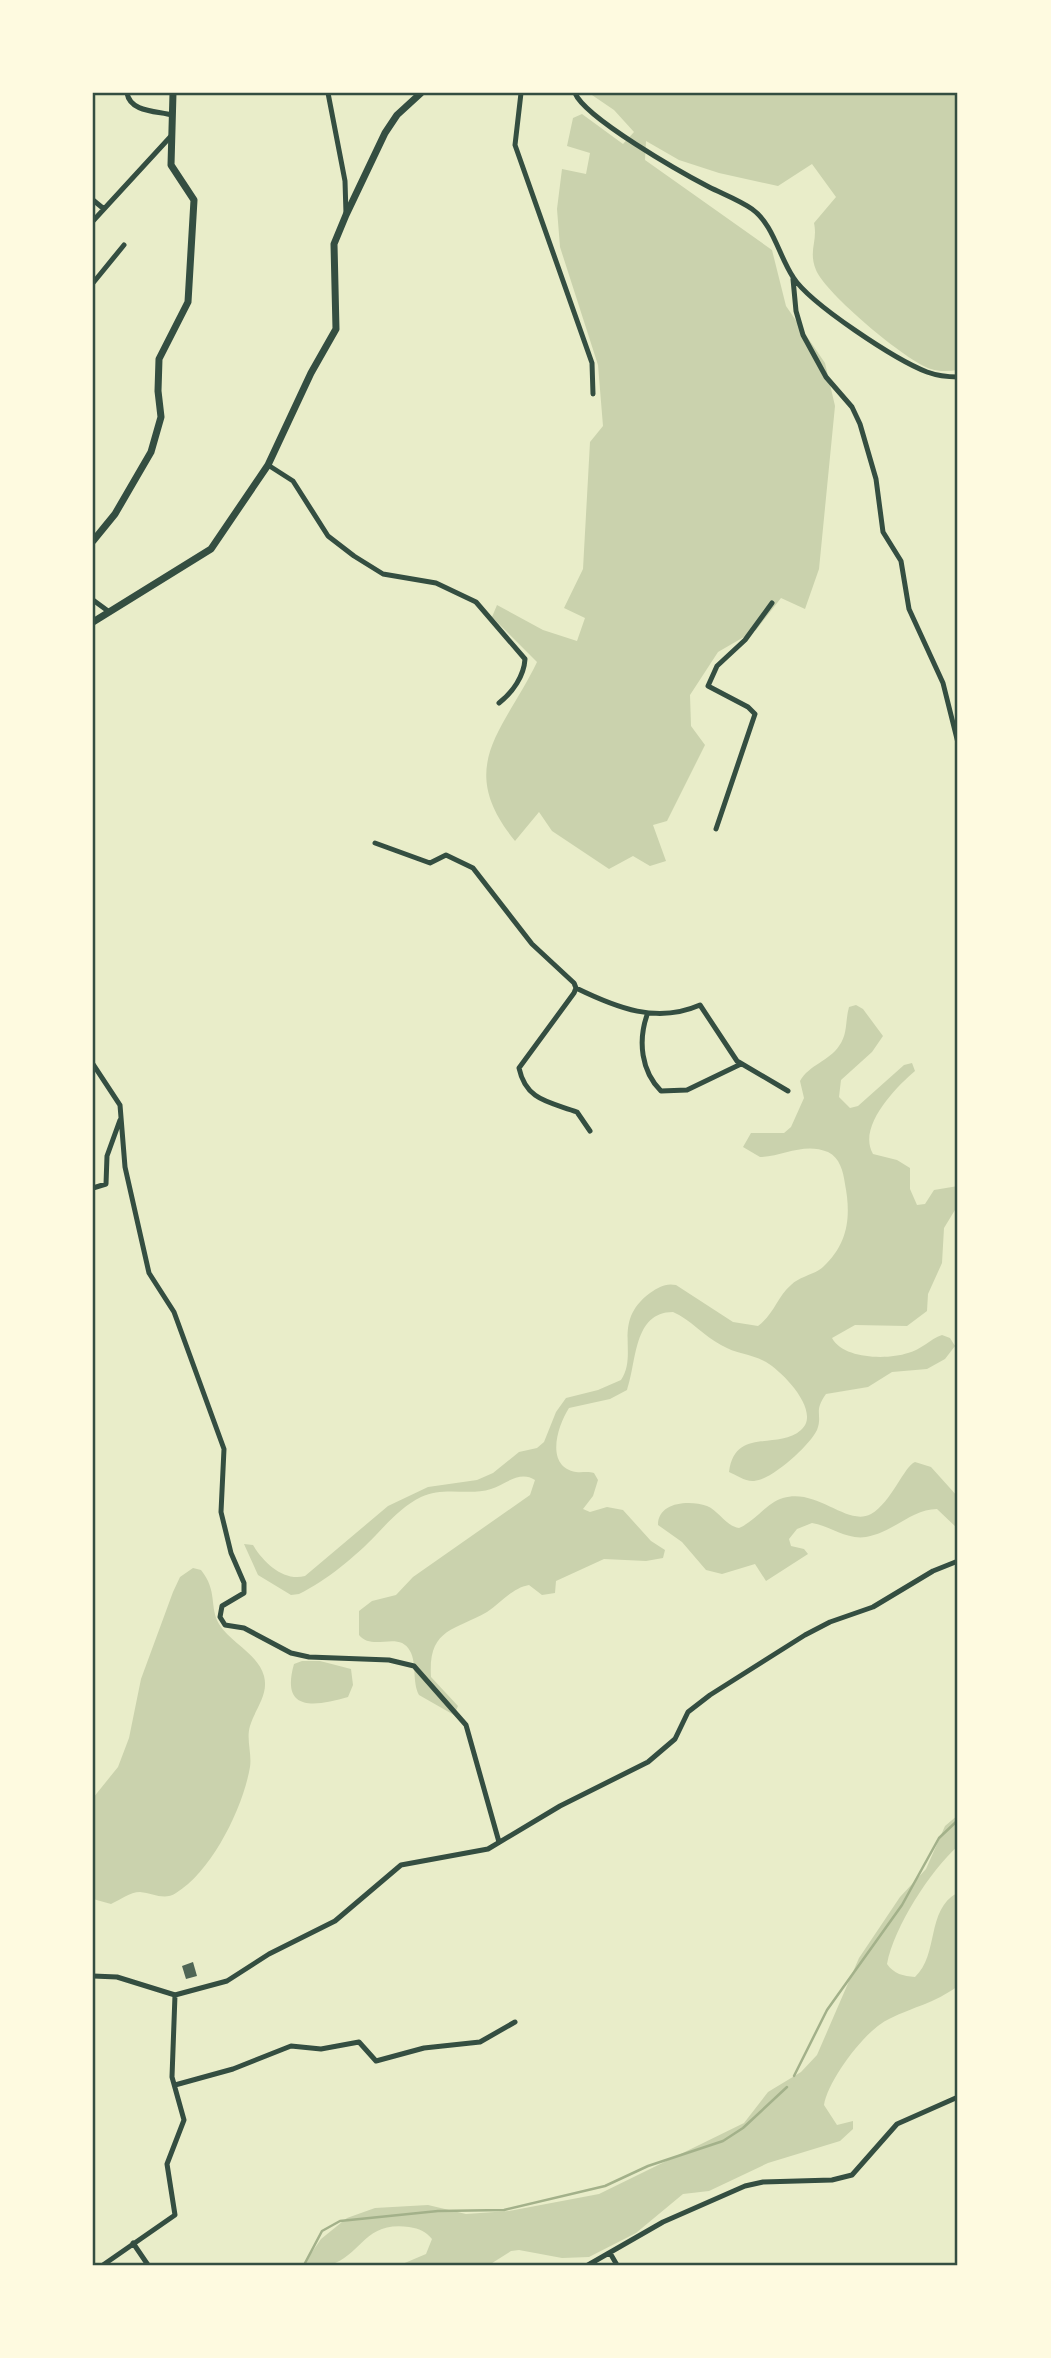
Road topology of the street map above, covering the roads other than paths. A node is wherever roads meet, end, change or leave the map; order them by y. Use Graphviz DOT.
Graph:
graph roads {
  1 [pos="127,93"];
  2 [pos="173,93"];
  3 [pos="328,93"];
  4 [pos="421,93"];
  5 [pos="521,93"];
  6 [pos="575,93"];
  7 [pos="172,115"];
  8 [pos="172,135"];
  9 [pos="93,200"];
  10 [pos="104,209"];
  11 [pos="346,215"];
  12 [pos="93,221"];
  13 [pos="124,245"];
  14 [pos="793,279"];
  15 [pos="93,283"];
  16 [pos="958,377"];
  17 [pos="593,394"];
  18 [pos="268,464"];
  19 [pos="93,541"];
  20 [pos="93,600"];
  21 [pos="772,603"];
  22 [pos="108,611"];
  23 [pos="93,622"];
  24 [pos="499,703"];
  25 [pos="958,743"];
  26 [pos="716,829"];
  27 [pos="375,843"];
  28 [pos="576,988"];
  29 [pos="647,1015"];
  30 [pos="93,1064"];
  31 [pos="741,1064"];
  32 [pos="788,1091"];
  33 [pos="121,1116"];
  34 [pos="590,1131"];
  35 [pos="93,1188"];
  36 [pos="958,1561"];
  37 [pos="499,1842"];
  38 [pos="93,1976"];
  39 [pos="175,1995"];
  40 [pos="515,2022"];
  41 [pos="174,2085"];
  42 [pos="958,2097"];
  43 [pos="133,2243"];
  44 [pos="610,2253"];
  45 [pos="103,2265"];
  46 [pos="148,2265"];
  47 [pos="588,2265"];
  48 [pos="617,2265"];
  1 -- 7 [label="street"];
  2 -- 7 [label="street"];
  3 -- 11 [label="street"];
  4 -- 11 [label="street"];
  5 -- 17 [label="street"];
  6 -- 14 [label="street"];
  7 -- 8 [label="street"];
  8 -- 10 [label="street"];
  8 -- 19 [label="street"];
  9 -- 10 [label="street"];
  10 -- 12 [label="street"];
  11 -- 18 [label="street"];
  13 -- 15 [label="street"];
  14 -- 16 [label="street"];
  14 -- 25 [label="street"];
  18 -- 22 [label="street"];
  18 -- 24 [label="street"];
  20 -- 22 [label="street"];
  21 -- 26 [label="street"];
  22 -- 23 [label="street"];
  27 -- 28 [label="street"];
  28 -- 29 [label="street"];
  28 -- 34 [label="street"];
  29 -- 31 [label="street"];
  29 -- 31 [label="street"];
  30 -- 33 [label="street"];
  31 -- 32 [label="street"];
  33 -- 35 [label="street"];
  33 -- 37 [label="street"];
  36 -- 37 [label="street"];
  37 -- 39 [label="street"];
  38 -- 39 [label="street"];
  39 -- 41 [label="street"];
  40 -- 41 [label="street"];
  41 -- 43 [label="street"];
  42 -- 44 [label="street"];
  43 -- 45 [label="street"];
  43 -- 46 [label="street"];
  44 -- 47 [label="street"];
  44 -- 48 [label="street"];
}
